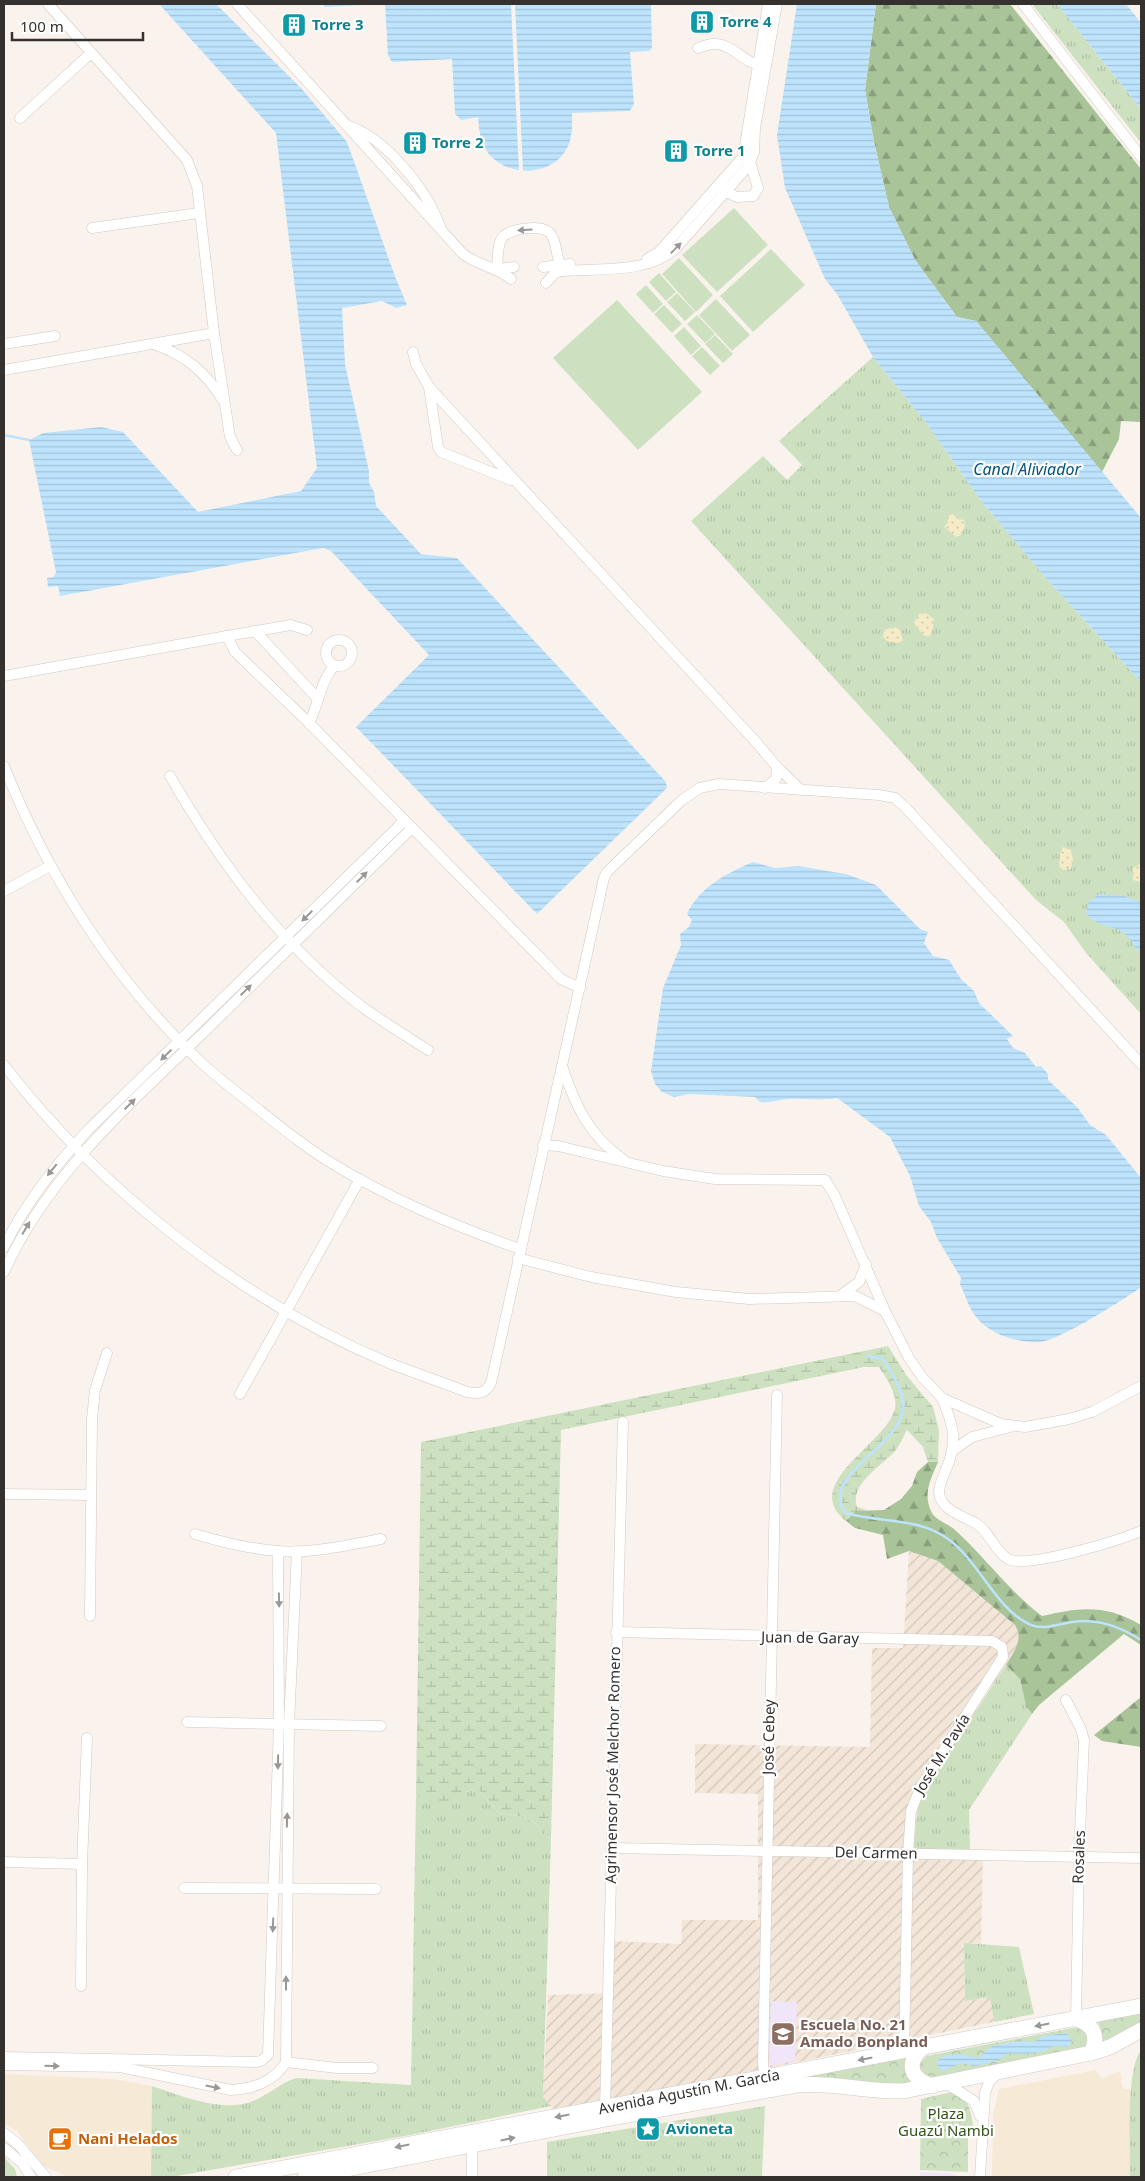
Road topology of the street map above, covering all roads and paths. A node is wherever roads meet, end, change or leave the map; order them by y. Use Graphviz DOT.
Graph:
graph roads {
  1 [pos="48,4"];
  2 [pos="237,4"];
  3 [pos="768,4"];
  4 [pos="778,4"];
  5 [pos="1023,4"];
  6 [pos="698,48"];
  7 [pos="92,53"];
  8 [pos="762,65"];
  9 [pos="20,118"];
  10 [pos="1141,157"];
  11 [pos="747,159"];
  12 [pos="721,189"];
  13 [pos="200,213"];
  14 [pos="92,228"];
  15 [pos="514,267"];
  16 [pos="544,267"];
  17 [pos="561,268"];
  18 [pos="497,269"];
  19 [pos="511,279"];
  20 [pos="546,283"];
  21 [pos="214,333"];
  22 [pos="55,336"];
  23 [pos="4,344"];
  24 [pos="155,345"];
  25 [pos="413,352"];
  26 [pos="4,370"];
  27 [pos="429,387"];
  28 [pos="225,404"];
  29 [pos="237,450"];
  30 [pos="515,482"];
  31 [pos="307,630"];
  32 [pos="255,632"];
  33 [pos="227,636"];
  34 [pos="333,667"];
  35 [pos="4,676"];
  36 [pos="318,699"];
  37 [pos="308,723"];
  38 [pos="4,766"];
  39 [pos="777,767"];
  40 [pos="170,776"];
  41 [pos="765,788"];
  42 [pos="801,790"];
  43 [pos="408,825"];
  44 [pos="50,866"];
  45 [pos="4,891"];
  46 [pos="289,941"];
  47 [pos="580,988"];
  48 [pos="184,1045"];
  49 [pos="428,1050"];
  50 [pos="1141,1064"];
  51 [pos="4,1065"];
  52 [pos="562,1065"];
  53 [pos="556,1091"];
  54 [pos="571,1094"];
  55 [pos="543,1145"];
  56 [pos="74,1146"];
  57 [pos="82,1154"];
  58 [pos="629,1164"];
  59 [pos="360,1179"];
  60 [pos="4,1247"];
  61 [pos="519,1254"];
  62 [pos="866,1264"];
  63 [pos="4,1272"];
  64 [pos="841,1295"];
  65 [pos="287,1311"];
  66 [pos="885,1311"];
  67 [pos="107,1353"];
  68 [pos="1141,1386"];
  69 [pos="240,1394"];
  70 [pos="777,1395"];
  71 [pos="942,1398"];
  72 [pos="623,1422"];
  73 [pos="1013,1427"];
  74 [pos="954,1450"];
  75 [pos="4,1494"];
  76 [pos="91,1495"];
  77 [pos="1141,1531"];
  78 [pos="195,1534"];
  79 [pos="381,1539"];
  80 [pos="278,1551"];
  81 [pos="297,1551"];
  82 [pos="90,1616"];
  83 [pos="616,1632"];
  84 [pos="770,1637"];
  85 [pos="1002,1647"];
  86 [pos="1066,1700"];
  87 [pos="187,1722"];
  88 [pos="284,1724"];
  89 [pos="381,1726"];
  90 [pos="87,1738"];
  91 [pos="611,1848"];
  92 [pos="767,1851"];
  93 [pos="908,1854"];
  94 [pos="1079,1857"];
  95 [pos="1141,1858"];
  96 [pos="4,1862"];
  97 [pos="82,1864"];
  98 [pos="184,1888"];
  99 [pos="275,1888"];
  100 [pos="286,1889"];
  101 [pos="376,1889"];
  102 [pos="81,1986"];
  103 [pos="1141,2006"];
  104 [pos="1076,2018"];
  105 [pos="1141,2030"];
  106 [pos="270,2045"];
  107 [pos="287,2045"];
  108 [pos="922,2048"];
  109 [pos="904,2051"];
  110 [pos="1091,2053"];
  111 [pos="4,2056"];
  112 [pos="147,2060"];
  113 [pos="261,2061"];
  114 [pos="286,2062"];
  115 [pos="4,2065"];
  116 [pos="373,2068"];
  117 [pos="148,2073"];
  118 [pos="998,2073"];
  119 [pos="268,2079"];
  120 [pos="770,2084"];
  121 [pos="939,2085"];
  122 [pos="605,2108"];
  123 [pos="982,2124"];
  124 [pos="4,2132"];
  125 [pos="472,2146"];
  126 [pos="4,2148"];
  127 [pos="25,2160"];
  128 [pos="31,2177"];
  129 [pos="46,2177"];
  130 [pos="236,2177"];
  131 [pos="305,2177"];
  132 [pos="472,2177"];
  133 [pos="980,2177"];
  1 -- 7 [label="street"];
  2 -- 18 [label="street"];
  3 -- 8 [label="street"];
  4 -- 8 [label="street"];
  5 -- 10 [label="street"];
  6 -- 8 [label="street"];
  7 -- 9 [label="street"];
  7 -- 13 [label="street"];
  8 -- 11 [label="street"];
  11 -- 12 [label="street"];
  11 -- 12 [label="street"];
  12 -- 17 [label="street"];
  13 -- 14 [label="street"];
  13 -- 21 [label="street"];
  15 -- 18 [label="street"];
  16 -- 17 [label="street"];
  17 -- 18 [label="street, one-way"];
  17 -- 20 [label="street"];
  18 -- 19 [label="street"];
  21 -- 24 [label="street"];
  21 -- 28 [label="street"];
  22 -- 23 [label="street"];
  24 -- 26 [label="street"];
  24 -- 28 [label="street"];
  25 -- 27 [label="street"];
  27 -- 30 [label="street"];
  27 -- 30 [label="street"];
  28 -- 29 [label="street"];
  30 -- 39 [label="street"];
  31 -- 32 [label="street"];
  32 -- 33 [label="street"];
  32 -- 36 [label="street"];
  33 -- 35 [label="street"];
  33 -- 37 [label="street"];
  34 -- 36 [label="street"];
  36 -- 37 [label="street"];
  37 -- 43 [label="street"];
  38 -- 44 [label="street"];
  39 -- 41 [label="street"];
  39 -- 42 [label="street"];
  40 -- 46 [label="street"];
  41 -- 42 [label="street"];
  41 -- 47 [label="street"];
  42 -- 50 [label="street"];
  43 -- 46 [label="street"];
  43 -- 47 [label="street"];
  44 -- 45 [label="street"];
  44 -- 48 [label="street"];
  46 -- 48 [label="street"];
  46 -- 49 [label="street"];
  47 -- 52 [label="street"];
  48 -- 56 [label="street, one-way"];
  57 -- 48 [label="street, one-way"];
  48 -- 59 [label="street"];
  51 -- 56 [label="street"];
  52 -- 53 [label="street"];
  52 -- 54 [label="street"];
  53 -- 54 [label="street"];
  53 -- 55 [label="street"];
  54 -- 58 [label="street"];
  55 -- 58 [label="street"];
  55 -- 61 [label="street"];
  56 -- 57 [label="street"];
  56 -- 60 [label="street, one-way"];
  63 -- 57 [label="street, one-way"];
  57 -- 65 [label="street"];
  58 -- 62 [label="street"];
  59 -- 61 [label="street"];
  59 -- 65 [label="street"];
  61 -- 64 [label="street"];
  61 -- 65 [label="street"];
  62 -- 64 [label="street"];
  62 -- 66 [label="street"];
  64 -- 66 [label="street"];
  65 -- 69 [label="street"];
  66 -- 71 [label="street"];
  67 -- 76 [label="street"];
  68 -- 73 [label="street"];
  70 -- 84 [label="street, José Cebey"];
  71 -- 73 [label="street"];
  71 -- 74 [label="street"];
  72 -- 83 [label="street, Agrimensor José Melchor Romero"];
  73 -- 74 [label="street"];
  74 -- 77 [label="street"];
  75 -- 76 [label="street"];
  76 -- 82 [label="street"];
  78 -- 80 [label="street"];
  79 -- 81 [label="street"];
  80 -- 81 [label="street"];
  80 -- 88 [label="street, one-way"];
  81 -- 88 [label="street"];
  83 -- 84 [label="street, Juan de Garay"];
  83 -- 91 [label="street, Agrimensor José Melchor Romero"];
  84 -- 85 [label="street, Juan de Garay"];
  84 -- 92 [label="street, José Cebey"];
  85 -- 93 [label="street, José M. Pavía"];
  86 -- 94 [label="street, Rosales"];
  87 -- 88 [label="street"];
  88 -- 89 [label="street"];
  88 -- 99 [label="street, one-way"];
  100 -- 88 [label="street, one-way"];
  90 -- 97 [label="street"];
  91 -- 92 [label="street, Del Carmen"];
  91 -- 122 [label="street, Agrimensor José Melchor Romero"];
  92 -- 93 [label="street, Del Carmen"];
  92 -- 120 [label="street, José Cebey"];
  93 -- 94 [label="street, Del Carmen"];
  93 -- 109 [label="street, José M. Pavía"];
  94 -- 95 [label="street, Del Carmen"];
  94 -- 104 [label="street, Rosales"];
  96 -- 97 [label="street"];
  97 -- 102 [label="street"];
  98 -- 99 [label="street"];
  99 -- 100 [label="street"];
  99 -- 106 [label="street, one-way"];
  100 -- 101 [label="street"];
  107 -- 100 [label="street, one-way"];
  103 -- 104 [label="main road, Avenida Agustín M. García"];
  104 -- 108 [label="main road, Avenida Agustín M. García, one-way"];
  104 -- 110 [label="main road"];
  105 -- 110 [label="main road, Avenida Agustín M. García"];
  106 -- 107 [label="street"];
  106 -- 113 [label="street"];
  107 -- 114 [label="street"];
  108 -- 109 [label="main road, Avenida Agustín M. García"];
  108 -- 121 [label="main road"];
  109 -- 120 [label="main road, Avenida Agustín M. García, one-way"];
  110 -- 118 [label="main road, Avenida Agustín M. García"];
  111 -- 112 [label="street"];
  112 -- 113 [label="street"];
  112 -- 117 [label="street"];
  113 -- 119 [label="street"];
  114 -- 116 [label="street"];
  114 -- 119 [label="street"];
  115 -- 117 [label="street, one-way"];
  117 -- 119 [label="street, one-way"];
  118 -- 121 [label="main road, Avenida Agustín M. García"];
  118 -- 123 [label="street"];
  120 -- 121 [label="main road, Avenida Agustín M. García"];
  120 -- 122 [label="main road, Avenida Agustín M. García"];
  125 -- 120 [label="main road, Avenida Agustín M. García, one-way"];
  121 -- 123 [label="street"];
  122 -- 130 [label="main road, Avenida Agustín M. García, one-way"];
  123 -- 133 [label="street"];
  124 -- 127 [label="street"];
  125 -- 131 [label="main road, Avenida Agustín M. García"];
  125 -- 132 [label="street"];
  126 -- 127 [label="street"];
  127 -- 128 [label="street"];
  127 -- 129 [label="street"];
}
